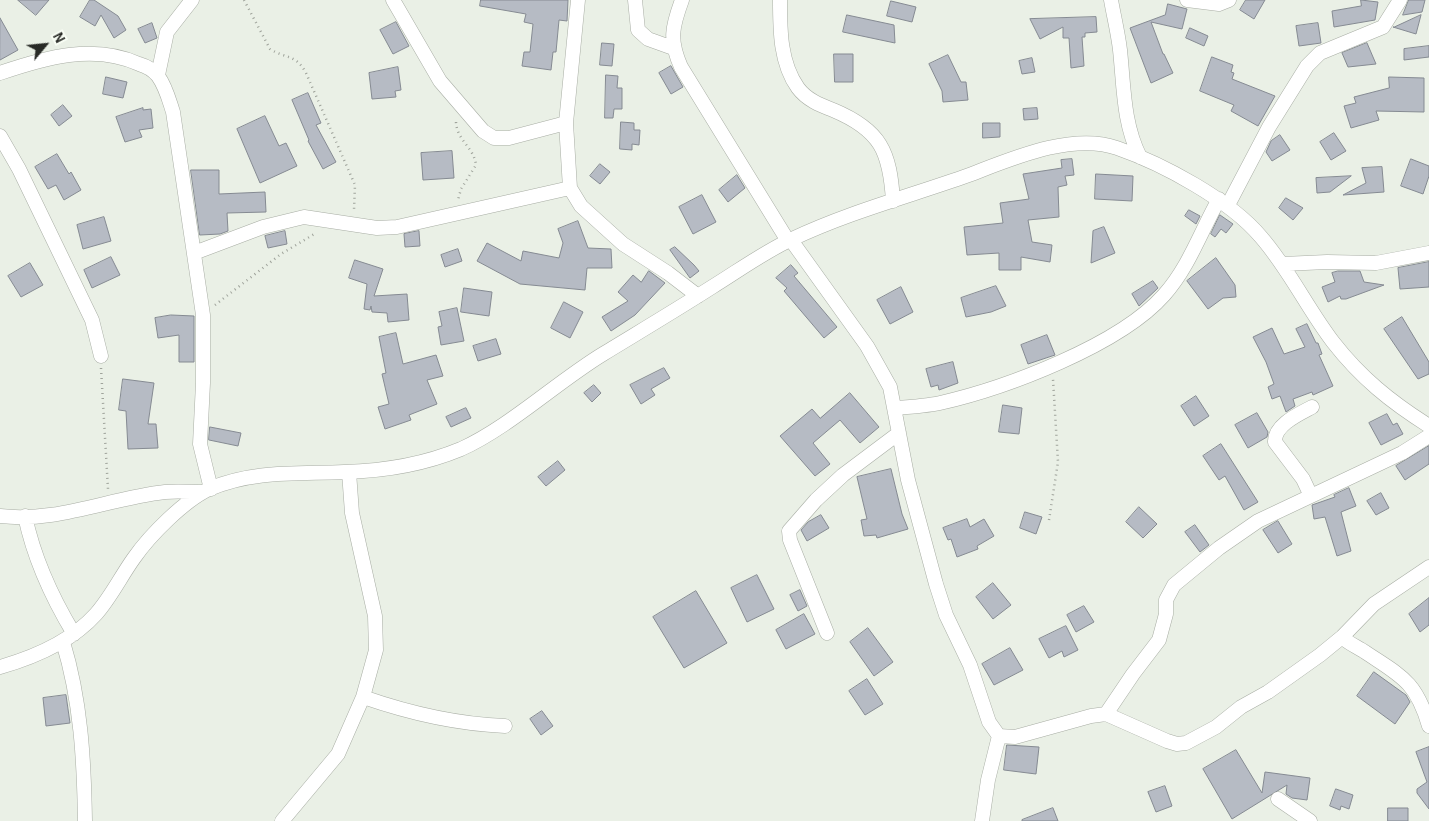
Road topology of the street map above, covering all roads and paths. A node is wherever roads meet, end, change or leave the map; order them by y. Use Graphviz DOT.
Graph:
graph roads {
  1 [pos="192,0"];
  2 [pos="244,0"];
  3 [pos="393,0"];
  4 [pos="578,0"];
  5 [pos="635,0"];
  6 [pos="682,0"];
  7 [pos="780,0"];
  8 [pos="1111,0"];
  9 [pos="1187,0"];
  10 [pos="1230,0"];
  11 [pos="1400,0"];
  12 [pos="673,48"];
  13 [pos="0,73"];
  14 [pos="158,75"];
  15 [pos="455,99"];
  16 [pos="566,123"];
  17 [pos="0,136"];
  18 [pos="1140,157"];
  19 [pos="570,188"];
  20 [pos="893,201"];
  21 [pos="1224,202"];
  22 [pos="456,214"];
  23 [pos="332,223"];
  24 [pos="352,226"];
  25 [pos="789,241"];
  26 [pos="194,253"];
  27 [pos="1429,253"];
  28 [pos="1283,264"];
  29 [pos="698,296"];
  30 [pos="203,315"];
  31 [pos="101,356"];
  32 [pos="1052,365"];
  33 [pos="1312,407"];
  34 [pos="895,408"];
  35 [pos="1429,426"];
  36 [pos="899,433"];
  37 [pos="1429,436"];
  38 [pos="349,472"];
  39 [pos="207,490"];
  40 [pos="1311,496"];
  41 [pos="109,504"];
  42 [pos="0,516"];
  43 [pos="25,516"];
  44 [pos="1049,520"];
  45 [pos="1429,567"];
  46 [pos="827,633"];
  47 [pos="1342,637"];
  48 [pos="68,638"];
  49 [pos="0,667"];
  50 [pos="363,697"];
  51 [pos="1106,714"];
  52 [pos="505,726"];
  53 [pos="1429,726"];
  54 [pos="999,736"];
  55 [pos="1278,799"];
  56 [pos="85,821"];
  57 [pos="282,821"];
  58 [pos="982,821"];
  59 [pos="1310,821"];
  1 -- 14 [label="street"];
  2 -- 24 [label="path"];
  3 -- 15 [label="street"];
  4 -- 16 [label="street"];
  5 -- 12 [label="street"];
  6 -- 12 [label="street"];
  7 -- 20 [label="street"];
  8 -- 18 [label="street"];
  9 -- 10 [label="street"];
  11 -- 21 [label="street"];
  12 -- 25 [label="street"];
  13 -- 14 [label="street"];
  14 -- 26 [label="street"];
  15 -- 16 [label="street"];
  15 -- 22 [label="path"];
  16 -- 19 [label="street"];
  17 -- 31 [label="street"];
  18 -- 20 [label="street"];
  18 -- 21 [label="street"];
  19 -- 22 [label="street"];
  19 -- 29 [label="street"];
  20 -- 25 [label="street"];
  21 -- 28 [label="street"];
  21 -- 32 [label="street"];
  22 -- 24 [label="street"];
  23 -- 24 [label="street"];
  23 -- 26 [label="street"];
  23 -- 30 [label="path"];
  25 -- 29 [label="street"];
  25 -- 34 [label="street"];
  26 -- 30 [label="street"];
  27 -- 28 [label="street"];
  28 -- 35 [label="street"];
  29 -- 38 [label="street"];
  30 -- 39 [label="street"];
  31 -- 41 [label="path"];
  32 -- 34 [label="street"];
  32 -- 44 [label="path"];
  33 -- 40 [label="street"];
  34 -- 36 [label="street"];
  36 -- 46 [label="street"];
  36 -- 54 [label="street"];
  37 -- 40 [label="street"];
  38 -- 39 [label="street"];
  38 -- 50 [label="street"];
  39 -- 41 [label="street"];
  39 -- 48 [label="street"];
  40 -- 51 [label="street"];
  41 -- 43 [label="street"];
  42 -- 43 [label="street"];
  43 -- 48 [label="street"];
  45 -- 47 [label="street"];
  47 -- 51 [label="street"];
  47 -- 53 [label="street"];
  48 -- 49 [label="street"];
  48 -- 56 [label="street"];
  50 -- 52 [label="street"];
  50 -- 57 [label="street"];
  51 -- 54 [label="street"];
  54 -- 58 [label="street"];
  55 -- 59 [label="street"];
}
